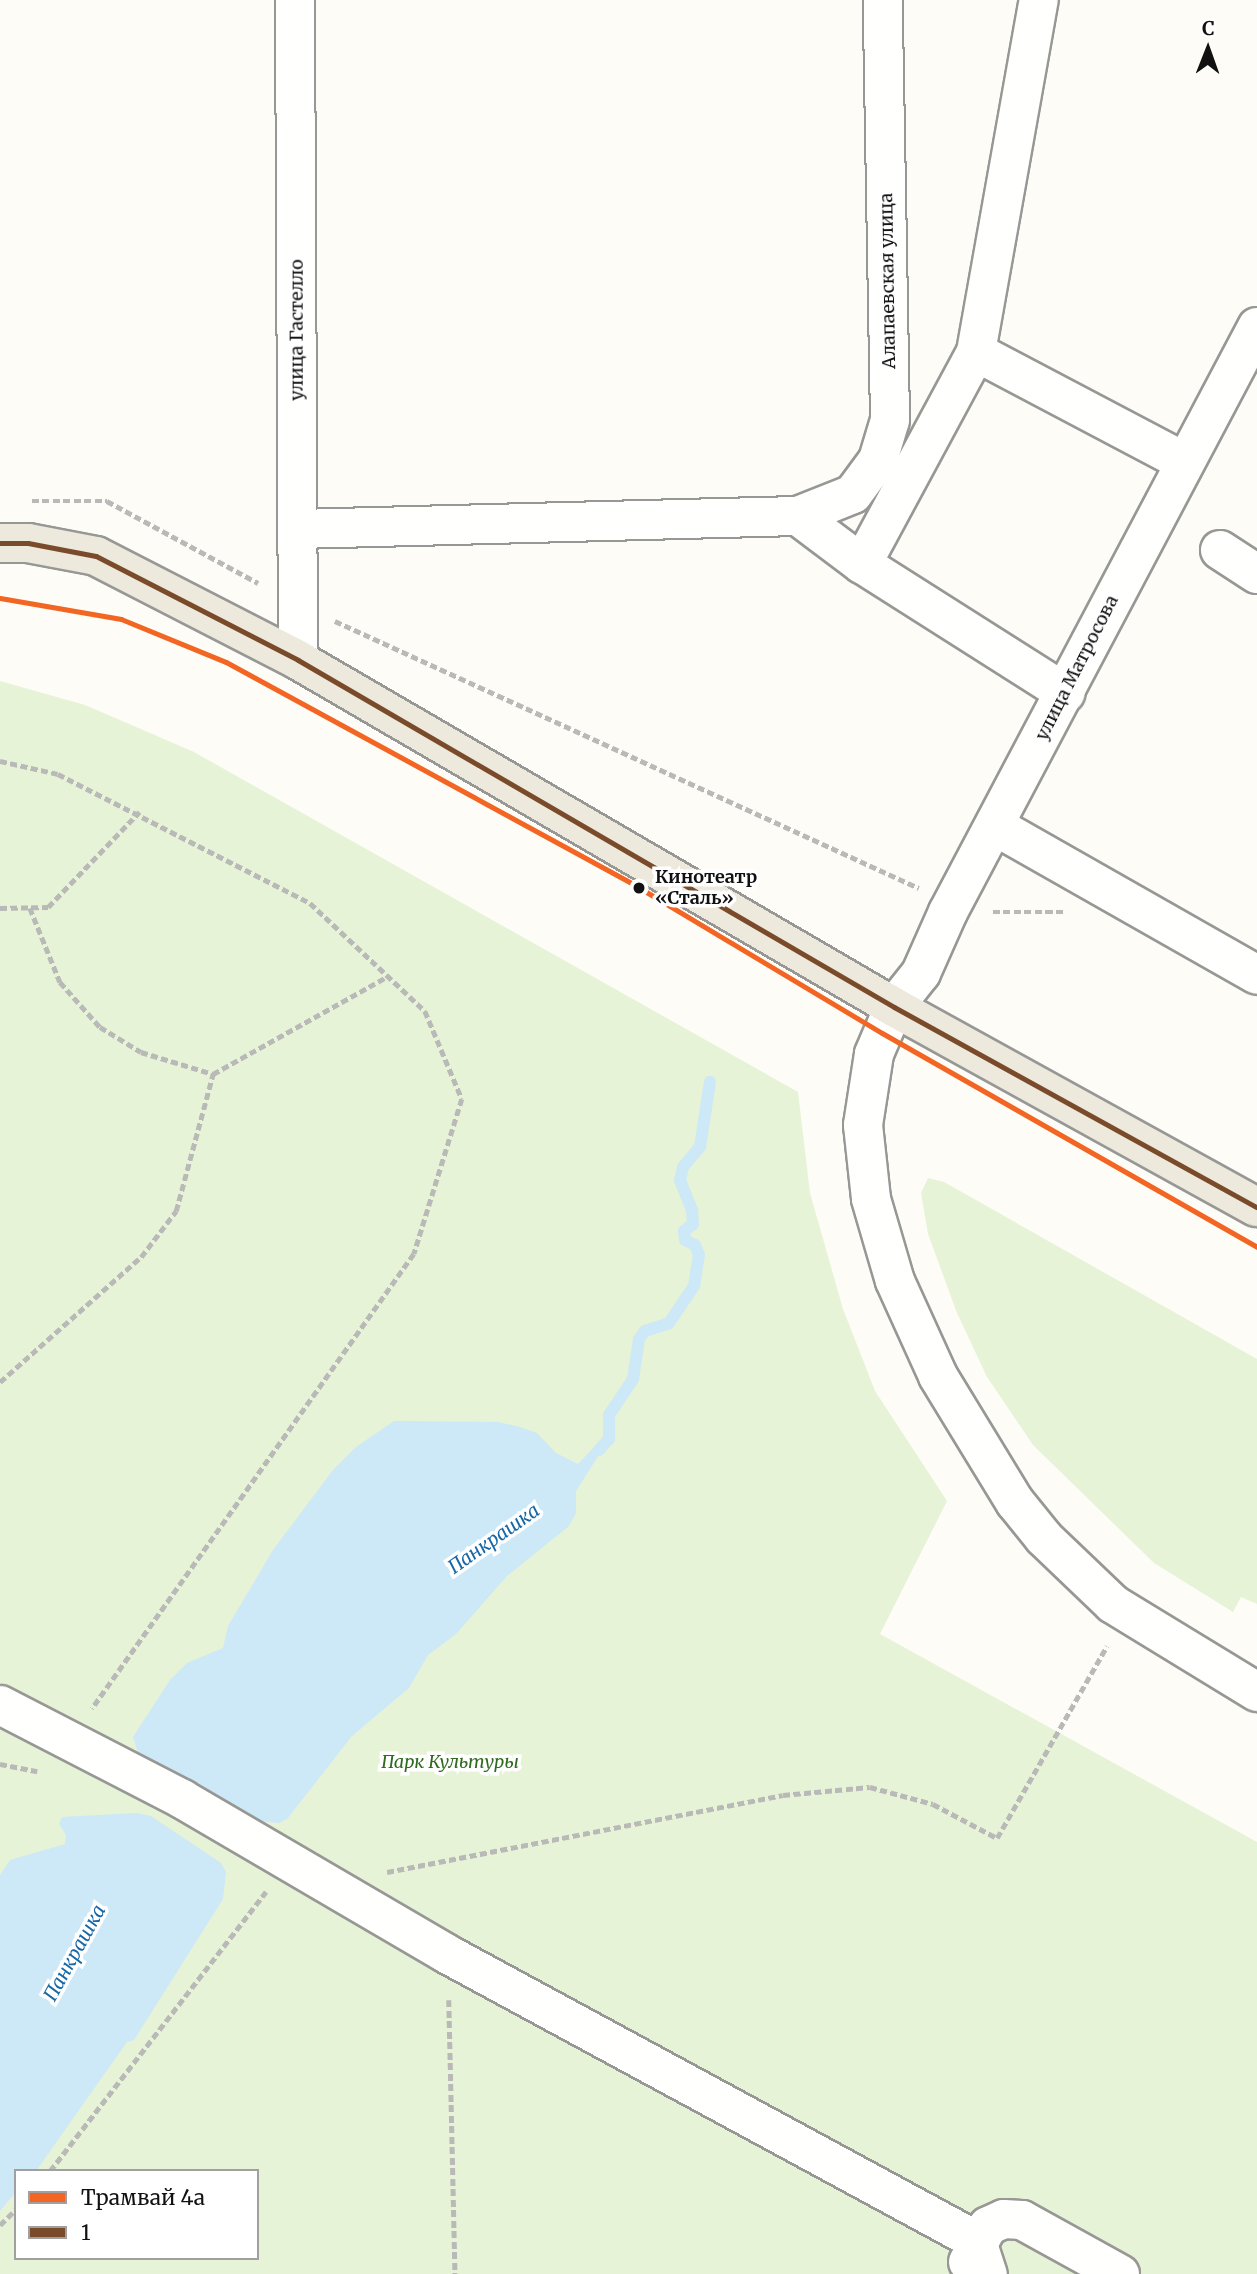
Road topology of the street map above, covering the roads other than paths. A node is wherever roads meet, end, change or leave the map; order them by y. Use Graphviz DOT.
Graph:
graph roads {
  1 [pos="295,0"];
  2 [pos="883,0"];
  3 [pos="1039,0"];
  4 [pos="1257,327"];
  5 [pos="976,352"];
  6 [pos="1183,461"];
  7 [pos="798,516"];
  8 [pos="298,529"];
  9 [pos="0,543"];
  10 [pos="1220,551"];
  11 [pos="862,564"];
  12 [pos="1257,574"];
  13 [pos="298,660"];
  14 [pos="1065,693"];
  15 [pos="995,826"];
  16 [pos="1257,975"];
  17 [pos="894,1007"];
  18 [pos="1257,1208"];
  19 [pos="1257,1692"];
  20 [pos="0,1704"];
  21 [pos="977,2263"];
  22 [pos="1120,2274"];
  1 -- 8 [label="street, улица Гастелло"];
  2 -- 7 [label="street, Алапаевская улица"];
  3 -- 5 [label="street"];
  4 -- 6 [label="street, улица Матросова"];
  5 -- 6 [label="street"];
  5 -- 11 [label="street"];
  6 -- 14 [label="street, улица Матросова"];
  7 -- 8 [label="street"];
  7 -- 11 [label="street"];
  8 -- 13 [label="street, улица Гастелло"];
  9 -- 13 [label="main road"];
  10 -- 12 [label="street"];
  11 -- 14 [label="street"];
  13 -- 17 [label="main road"];
  14 -- 15 [label="street, улица Матросова"];
  15 -- 16 [label="street"];
  15 -- 17 [label="street, улица Матросова"];
  17 -- 18 [label="main road"];
  17 -- 19 [label="street, улица Матросова"];
  20 -- 21 [label="street"];
  21 -- 22 [label="street"];
}
